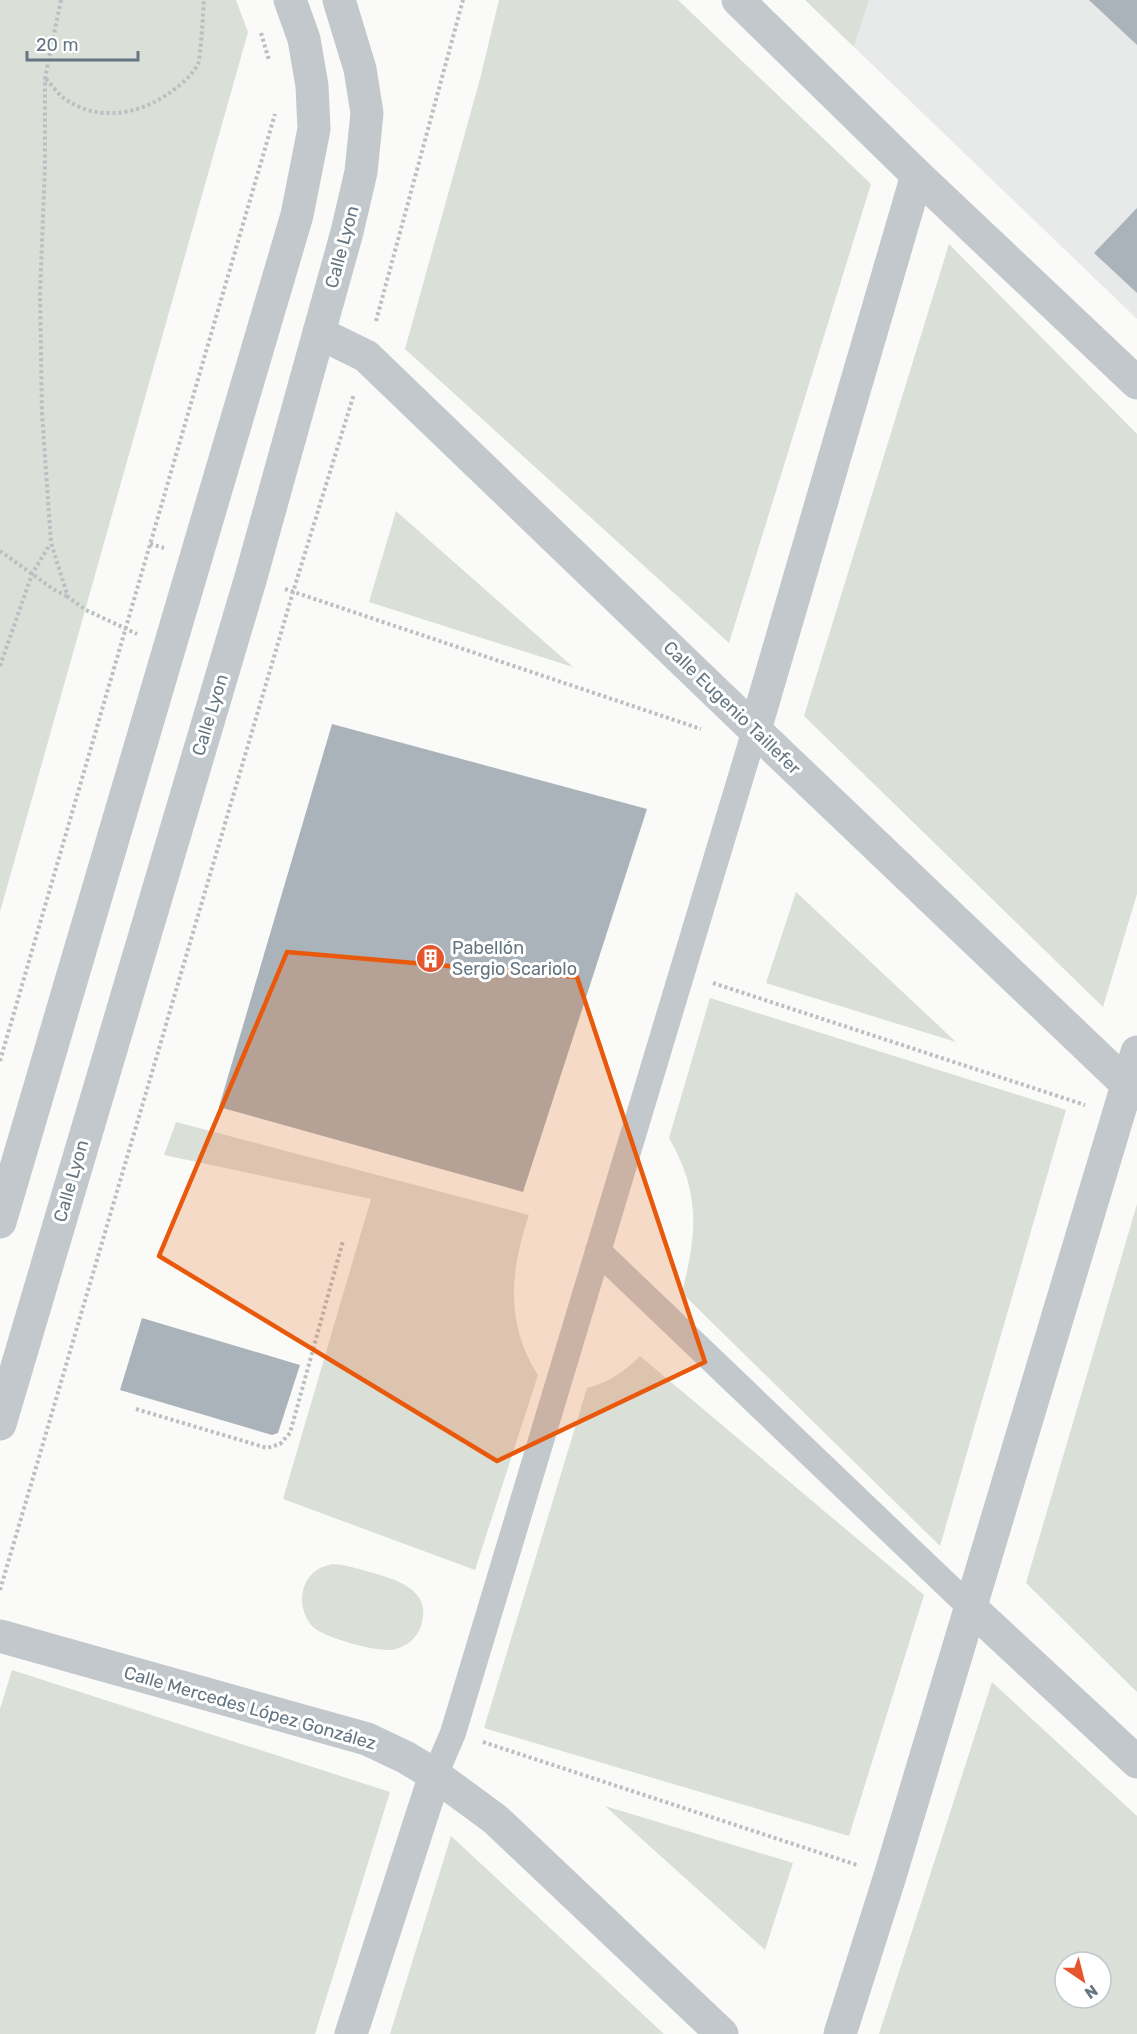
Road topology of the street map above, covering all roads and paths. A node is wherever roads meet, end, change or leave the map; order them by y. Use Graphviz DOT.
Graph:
graph roads {
  1 [pos="61,0"];
  2 [pos="204,0"];
  3 [pos="290,0"];
  4 [pos="339,0"];
  5 [pos="463,0"];
  6 [pos="738,0"];
  7 [pos="261,32"];
  8 [pos="269,62"];
  9 [pos="45,78"];
  10 [pos="276,110"];
  11 [pos="917,175"];
  12 [pos="319,333"];
  13 [pos="366,356"];
  14 [pos="1137,383"];
  15 [pos="51,543"];
  16 [pos="150,544"];
  17 [pos="0,550"];
  18 [pos="196,558"];
  19 [pos="32,574"];
  20 [pos="251,577"];
  21 [pos="293,592"];
  22 [pos="68,597"];
  23 [pos="125,629"];
  24 [pos="170,647"];
  25 [pos="0,666"];
  26 [pos="752,738"];
  27 [pos="681,973"];
  28 [pos="1137,1052"];
  29 [pos="0,1061"];
  30 [pos="1127,1098"];
  31 [pos="0,1222"];
  32 [pos="343,1240"];
  33 [pos="598,1251"];
  34 [pos="136,1409"];
  35 [pos="0,1424"];
  36 [pos="0,1590"];
  37 [pos="970,1607"];
  38 [pos="0,1636"];
  39 [pos="453,1733"];
  40 [pos="1137,1762"];
  41 [pos="435,1774"];
  42 [pos="890,1876"];
  43 [pos="351,2034"];
  44 [pos="722,2034"];
  45 [pos="840,2034"];
  1 -- 9 [label="path"];
  2 -- 9 [label="path"];
  3 -- 18 [label="street"];
  4 -- 12 [label="street, Calle Lyon"];
  5 -- 13 [label="path"];
  6 -- 11 [label="street"];
  7 -- 8 [label="path"];
  9 -- 15 [label="path"];
  10 -- 16 [label="path"];
  11 -- 14 [label="street"];
  11 -- 26 [label="street"];
  12 -- 13 [label="street, Calle Eugenio Taillefer"];
  12 -- 20 [label="street, Calle Lyon"];
  13 -- 21 [label="path"];
  13 -- 26 [label="street, Calle Eugenio Taillefer"];
  15 -- 19 [label="path"];
  15 -- 22 [label="path"];
  16 -- 18 [label="path"];
  16 -- 23 [label="path"];
  17 -- 19 [label="path"];
  18 -- 24 [label="street"];
  19 -- 22 [label="path"];
  19 -- 25 [label="path"];
  20 -- 21 [label="path"];
  20 -- 35 [label="street, Calle Lyon"];
  21 -- 26 [label="path"];
  21 -- 36 [label="path"];
  22 -- 23 [label="path"];
  23 -- 24 [label="path"];
  23 -- 29 [label="path"];
  24 -- 31 [label="street"];
  26 -- 27 [label="street"];
  26 -- 30 [label="street, Calle Eugenio Taillefer"];
  27 -- 30 [label="path"];
  27 -- 33 [label="street"];
  28 -- 30 [label="street"];
  30 -- 37 [label="street"];
  32 -- 34 [label="path"];
  33 -- 37 [label="street"];
  33 -- 39 [label="street"];
  37 -- 40 [label="street"];
  37 -- 42 [label="street"];
  38 -- 41 [label="street, Calle Mercedes López González"];
  39 -- 41 [label="street"];
  39 -- 42 [label="path"];
  41 -- 43 [label="street"];
  41 -- 44 [label="street, Calle Mercedes López González"];
  42 -- 45 [label="street"];
}
